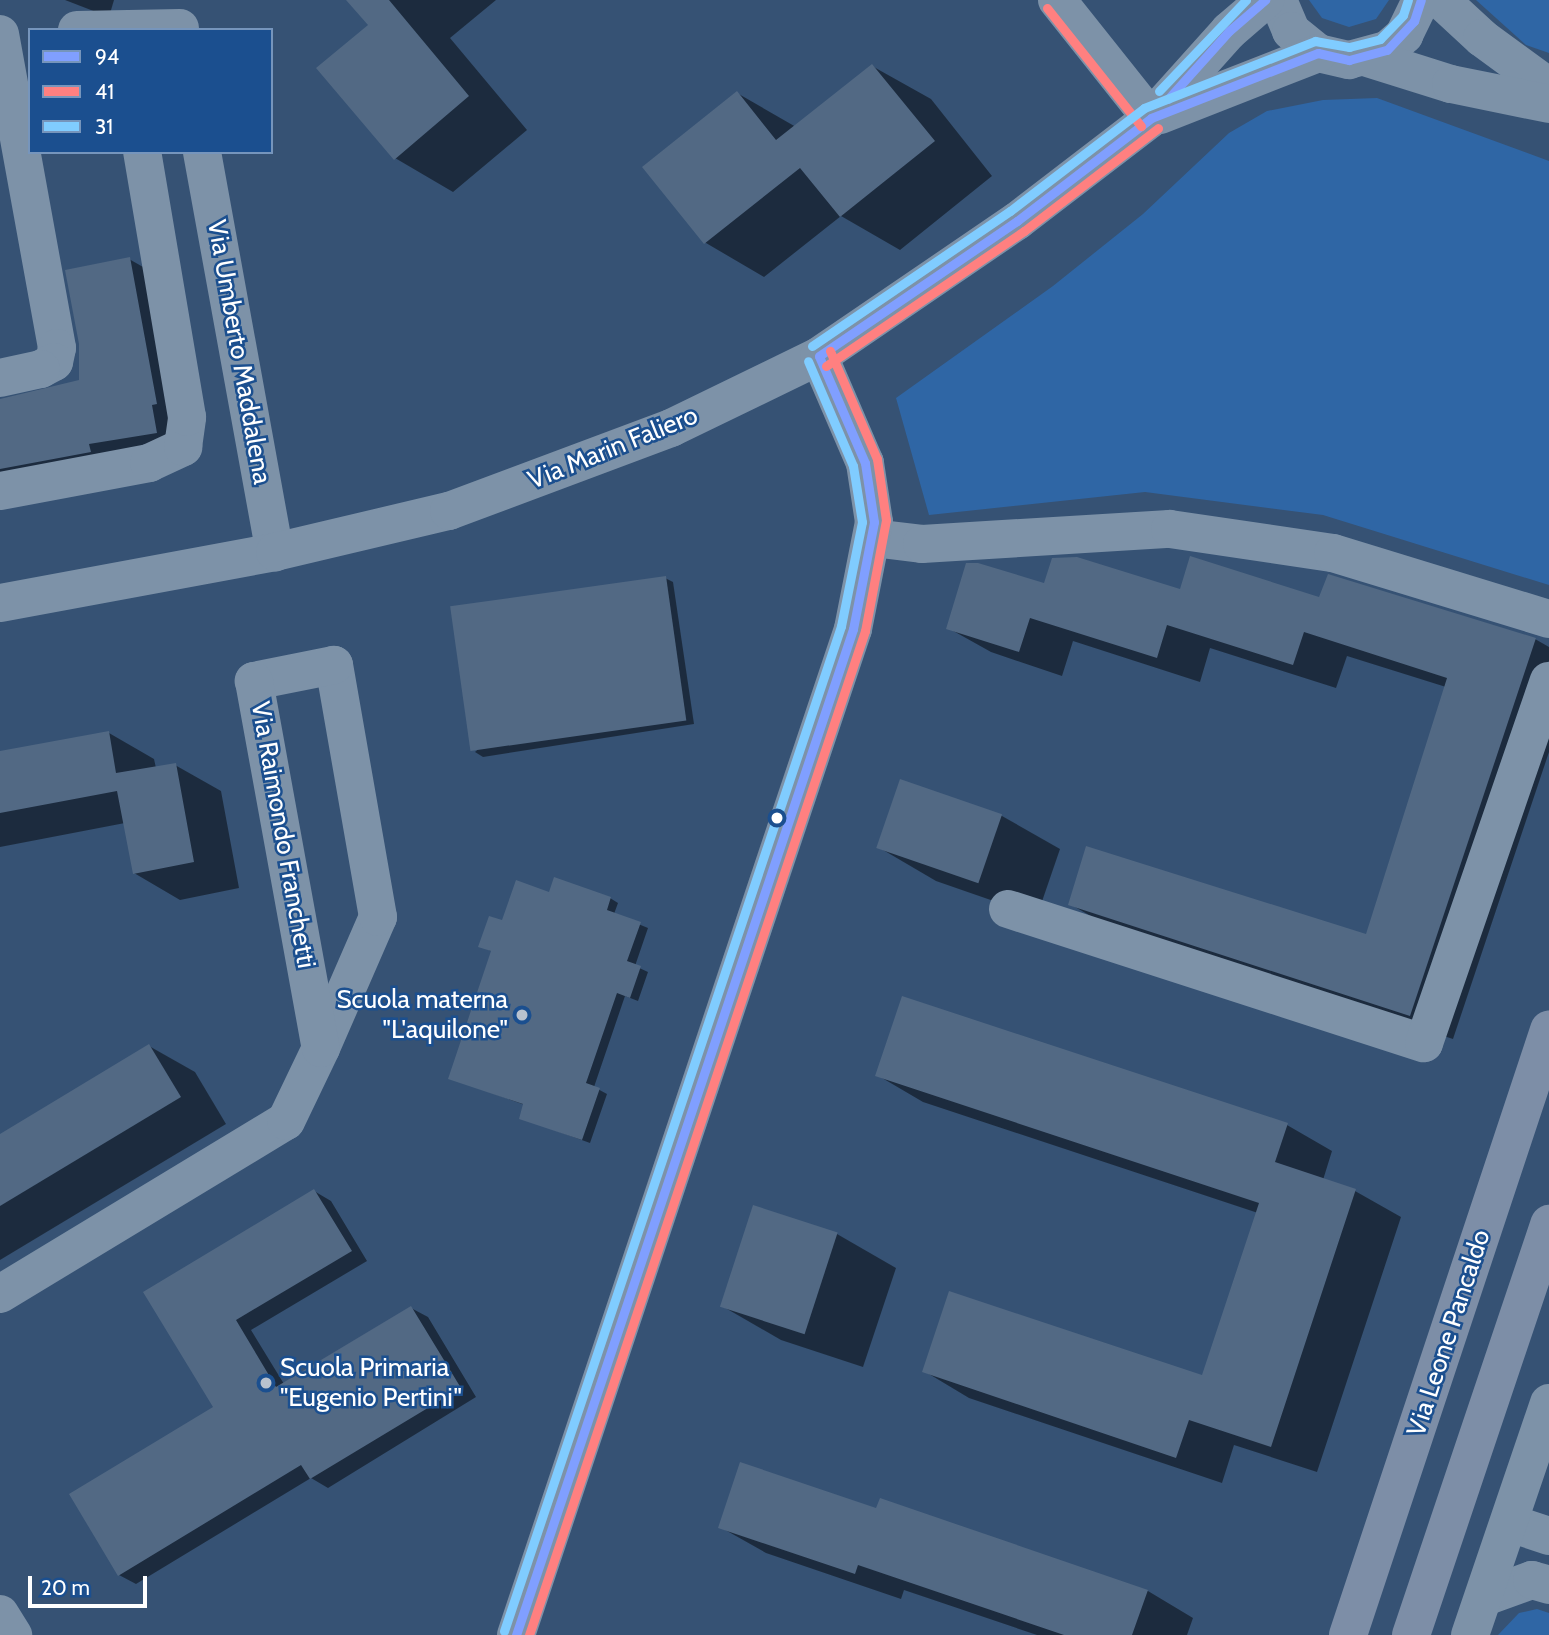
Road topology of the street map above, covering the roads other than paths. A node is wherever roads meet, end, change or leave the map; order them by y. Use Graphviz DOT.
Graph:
graph roads {
  1 [pos="1058,0"];
  2 [pos="1265,0"];
  3 [pos="1278,0"];
  4 [pos="1421,0"];
  5 [pos="1441,0"];
  6 [pos="115,14"];
  7 [pos="179,19"];
  8 [pos="0,23"];
  9 [pos="82,28"];
  10 [pos="28,29"];
  11 [pos="0,34"];
  12 [pos="1318,53"];
  13 [pos="1368,58"];
  14 [pos="1549,88"];
  15 [pos="1549,104"];
  16 [pos="1152,118"];
  17 [pos="16,139"];
  18 [pos="142,154"];
  19 [pos="202,154"];
  20 [pos="819,356"];
  21 [pos="0,378"];
  22 [pos="0,491"];
  23 [pos="873,538"];
  24 [pos="275,552"];
  25 [pos="0,603"];
  26 [pos="1549,619"];
  27 [pos="1549,681"];
  28 [pos="1009,909"];
  29 [pos="1549,1030"];
  30 [pos="321,1048"];
  31 [pos="1549,1224"];
  32 [pos="0,1294"];
  33 [pos="1549,1404"];
  34 [pos="1538,1476"];
  35 [pos="1510,1523"];
  36 [pos="1549,1536"];
  37 [pos="1549,1585"];
  38 [pos="1485,1597"];
  39 [pos="0,1614"];
  40 [pos="13,1635"];
  41 [pos="516,1635"];
  42 [pos="1348,1635"];
  43 [pos="1411,1635"];
  44 [pos="1470,1635"];
  1 -- 16 [label="street"];
  2 -- 16 [label="street, Via Marin Faliero"];
  3 -- 12 [label="street"];
  4 -- 13 [label="street"];
  5 -- 14 [label="street"];
  6 -- 7 [label="street"];
  6 -- 9 [label="street"];
  8 -- 10 [label="street"];
  11 -- 17 [label="street"];
  12 -- 13 [label="street"];
  12 -- 16 [label="street, Via Marin Faliero"];
  13 -- 15 [label="street"];
  16 -- 20 [label="street, Via Marin Faliero"];
  17 -- 21 [label="street"];
  18 -- 22 [label="street"];
  19 -- 24 [label="street, Via Umberto Maddalena"];
  20 -- 23 [label="street"];
  20 -- 24 [label="street, Via Marin Faliero"];
  23 -- 26 [label="street"];
  23 -- 41 [label="street"];
  24 -- 25 [label="street, Via Marin Faliero"];
  27 -- 28 [label="street"];
  29 -- 42 [label="main road, Via Leone Pancaldo"];
  30 -- 30 [label="street, Via Raimondo Franchetti"];
  30 -- 32 [label="street, Via Raimondo Franchetti"];
  31 -- 43 [label="main road"];
  33 -- 34 [label="street"];
  34 -- 35 [label="street"];
  35 -- 36 [label="street"];
  35 -- 38 [label="street"];
  37 -- 38 [label="street"];
  38 -- 44 [label="street"];
  39 -- 40 [label="street"];
}
